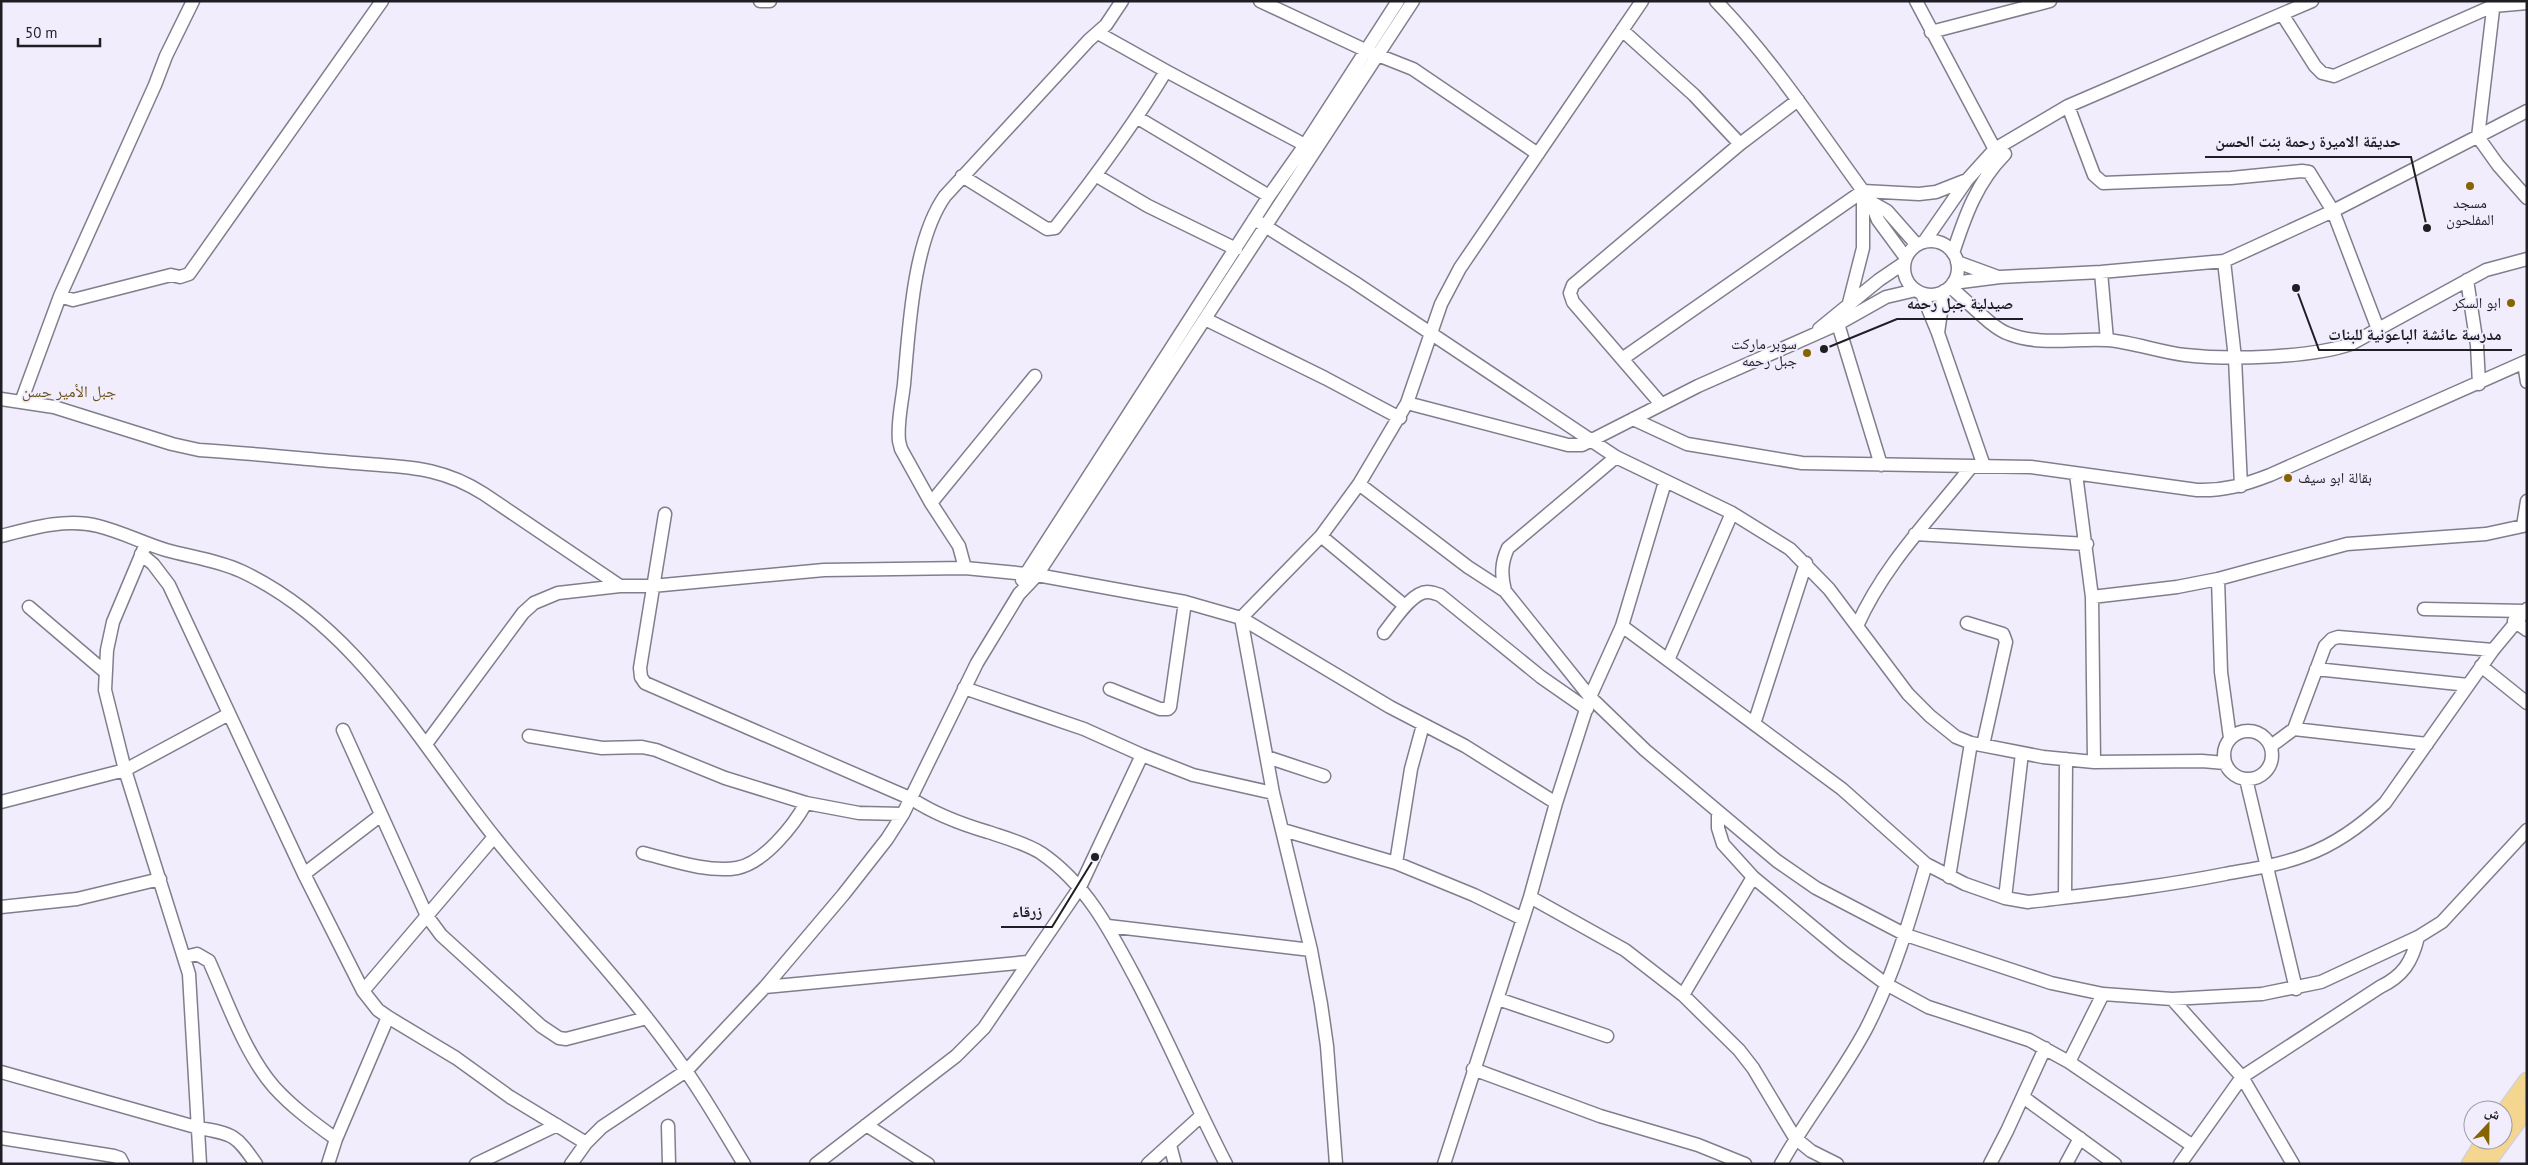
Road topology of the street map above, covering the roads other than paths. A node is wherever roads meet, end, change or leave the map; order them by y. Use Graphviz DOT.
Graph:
graph roads {
  1 [pos="193,1"];
  2 [pos="382,1"];
  3 [pos="760,1"];
  4 [pos="770,1"];
  5 [pos="1122,1"];
  6 [pos="1260,1"];
  7 [pos="1398,1"];
  8 [pos="1413,1"];
  9 [pos="1642,1"];
  10 [pos="1716,1"];
  11 [pos="1916,1"];
  12 [pos="2050,1"];
  13 [pos="2312,1"];
  14 [pos="2527,3"];
  15 [pos="2493,4"];
  16 [pos="2282,14"];
  17 [pos="1622,30"];
  18 [pos="1931,32"];
  19 [pos="1098,33"];
  20 [pos="1365,50"];
  21 [pos="1378,55"];
  22 [pos="1166,71"];
  23 [pos="1798,100"];
  24 [pos="2068,106"];
  25 [pos="2527,111"];
  26 [pos="1138,118"];
  27 [pos="2478,137"];
  28 [pos="1740,144"];
  29 [pos="1304,145"];
  30 [pos="1538,154"];
  31 [pos="1998,154"];
  32 [pos="962,176"];
  33 [pos="1097,176"];
  34 [pos="1966,180"];
  35 [pos="1862,191"];
  36 [pos="1268,196"];
  37 [pos="2527,198"];
  38 [pos="1871,202"];
  39 [pos="2333,211"];
  40 [pos="1254,219"];
  41 [pos="1266,227"];
  42 [pos="1920,244"];
  43 [pos="1236,248"];
  44 [pos="1955,258"];
  45 [pos="2527,258"];
  46 [pos="1905,261"];
  47 [pos="2224,261"];
  48 [pos="2100,272"];
  49 [pos="2000,277"];
  50 [pos="2468,280"];
  51 [pos="1949,287"];
  52 [pos="1919,292"];
  53 [pos="60,296"];
  54 [pos="1849,303"];
  55 [pos="1205,319"];
  56 [pos="1838,324"];
  57 [pos="2378,330"];
  58 [pos="1430,332"];
  59 [pos="1938,333"];
  60 [pos="1812,336"];
  61 [pos="2107,340"];
  62 [pos="2235,358"];
  63 [pos="1622,359"];
  64 [pos="2525,362"];
  65 [pos="1035,376"];
  66 [pos="2527,382"];
  67 [pos="2479,384"];
  68 [pos="1,399"];
  69 [pos="20,402"];
  70 [pos="1407,403"];
  71 [pos="1661,404"];
  72 [pos="1400,418"];
  73 [pos="1633,419"];
  74 [pos="1593,441"];
  75 [pos="1616,457"];
  76 [pos="1881,465"];
  77 [pos="1971,466"];
  78 [pos="1984,466"];
  79 [pos="2076,474"];
  80 [pos="1665,482"];
  81 [pos="1359,484"];
  82 [pos="2241,486"];
  83 [pos="2527,501"];
  84 [pos="931,503"];
  85 [pos="1732,513"];
  86 [pos="665,514"];
  87 [pos="1915,534"];
  88 [pos="1,536"];
  89 [pos="1321,536"];
  90 [pos="2086,544"];
  91 [pos="143,549"];
  92 [pos="1806,563"];
  93 [pos="965,568"];
  94 [pos="1031,574"];
  95 [pos="2218,579"];
  96 [pos="620,586"];
  97 [pos="652,586"];
  98 [pos="1505,591"];
  99 [pos="2092,597"];
  100 [pos="1185,602"];
  101 [pos="1405,606"];
  102 [pos="29,607"];
  103 [pos="2424,609"];
  104 [pos="2526,610"];
  105 [pos="1241,618"];
  106 [pos="2514,621"];
  107 [pos="1967,622"];
  108 [pos="1622,626"];
  109 [pos="1857,626"];
  110 [pos="2527,630"];
  111 [pos="1384,633"];
  112 [pos="2493,650"];
  113 [pos="1668,660"];
  114 [pos="2481,666"];
  115 [pos="2316,669"];
  116 [pos="104,671"];
  117 [pos="2468,685"];
  118 [pos="964,688"];
  119 [pos="1110,689"];
  120 [pos="1588,703"];
  121 [pos="2527,703"];
  122 [pos="229,714"];
  123 [pos="1754,724"];
  124 [pos="1423,725"];
  125 [pos="2294,729"];
  126 [pos="343,730"];
  127 [pos="529,736"];
  128 [pos="2230,738"];
  129 [pos="426,744"];
  130 [pos="1977,744"];
  131 [pos="2427,744"];
  132 [pos="2270,746"];
  133 [pos="2022,753"];
  134 [pos="1142,755"];
  135 [pos="1267,758"];
  136 [pos="2066,759"];
  137 [pos="2094,762"];
  138 [pos="2225,763"];
  139 [pos="125,770"];
  140 [pos="1324,776"];
  141 [pos="2246,779"];
  142 [pos="1273,793"];
  143 [pos="912,799"];
  144 [pos="1,802"];
  145 [pos="806,803"];
  146 [pos="1556,803"];
  147 [pos="1718,813"];
  148 [pos="903,814"];
  149 [pos="381,815"];
  150 [pos="1283,830"];
  151 [pos="2527,830"];
  152 [pos="494,837"];
  153 [pos="642,853"];
  154 [pos="1396,863"];
  155 [pos="1926,864"];
  156 [pos="2268,866"];
  157 [pos="304,874"];
  158 [pos="1949,876"];
  159 [pos="1753,878"];
  160 [pos="160,879"];
  161 [pos="1080,887"];
  162 [pos="1530,897"];
  163 [pos="2065,897"];
  164 [pos="2005,898"];
  165 [pos="1,907"];
  166 [pos="428,916"];
  167 [pos="1523,919"];
  168 [pos="1108,926"];
  169 [pos="1906,935"];
  170 [pos="2418,937"];
  171 [pos="1311,950"];
  172 [pos="185,956"];
  173 [pos="1028,962"];
  174 [pos="1886,984"];
  175 [pos="765,988"];
  176 [pos="2296,989"];
  177 [pos="363,991"];
  178 [pos="2103,994"];
  179 [pos="1683,995"];
  180 [pos="2172,998"];
  181 [pos="1498,999"];
  182 [pos="388,1017"];
  183 [pos="647,1018"];
  184 [pos="1607,1036"];
  185 [pos="2045,1048"];
  186 [pos="2070,1062"];
  187 [pos="1472,1069"];
  188 [pos="686,1070"];
  189 [pos="1,1072"];
  190 [pos="2242,1077"];
  191 [pos="2527,1081"];
  192 [pos="2023,1097"];
  193 [pos="2513,1100"];
  194 [pos="2527,1108"];
  195 [pos="1201,1116"];
  196 [pos="557,1125"];
  197 [pos="866,1125"];
  198 [pos="668,1126"];
  199 [pos="199,1128"];
  200 [pos="1,1138"];
  201 [pos="1795,1138"];
  202 [pos="2080,1138"];
  203 [pos="336,1139"];
  204 [pos="586,1143"];
  205 [pos="1170,1145"];
  206 [pos="2193,1146"];
  207 [pos="2479,1150"];
  208 [pos="123,1164"];
  209 [pos="200,1164"];
  210 [pos="256,1164"];
  211 [pos="328,1164"];
  212 [pos="476,1164"];
  213 [pos="571,1164"];
  214 [pos="670,1164"];
  215 [pos="744,1164"];
  216 [pos="816,1164"];
  217 [pos="928,1164"];
  218 [pos="1148,1164"];
  219 [pos="1175,1164"];
  220 [pos="1226,1164"];
  221 [pos="1336,1164"];
  222 [pos="1444,1164"];
  223 [pos="1745,1164"];
  224 [pos="1781,1164"];
  225 [pos="1837,1164"];
  226 [pos="1990,1164"];
  227 [pos="2066,1164"];
  228 [pos="2115,1164"];
  229 [pos="2180,1164"];
  230 [pos="2293,1164"];
  231 [pos="2470,1164"];
  232 [pos="2486,1164"];
  1 -- 53 [label="street"];
  2 -- 53 [label="street"];
  3 -- 4 [label="street"];
  5 -- 19 [label="street"];
  6 -- 20 [label="street"];
  7 -- 20 [label="street"];
  8 -- 21 [label="street"];
  9 -- 17 [label="street"];
  10 -- 23 [label="street"];
  11 -- 18 [label="street"];
  12 -- 18 [label="street"];
  13 -- 16 [label="street"];
  14 -- 15 [label="street"];
  15 -- 16 [label="street"];
  15 -- 27 [label="street"];
  16 -- 24 [label="street"];
  17 -- 28 [label="street"];
  17 -- 30 [label="street"];
  18 -- 31 [label="street"];
  19 -- 22 [label="street"];
  19 -- 32 [label="street"];
  20 -- 21 [label="street"];
  20 -- 29 [label="street"];
  21 -- 30 [label="street"];
  21 -- 41 [label="street"];
  22 -- 26 [label="street"];
  22 -- 29 [label="street"];
  23 -- 28 [label="street"];
  23 -- 35 [label="street"];
  24 -- 31 [label="street"];
  24 -- 39 [label="street"];
  25 -- 27 [label="street"];
  26 -- 33 [label="street"];
  26 -- 36 [label="street"];
  27 -- 37 [label="street"];
  27 -- 39 [label="street"];
  28 -- 63 [label="street"];
  29 -- 36 [label="street"];
  30 -- 58 [label="street"];
  31 -- 34 [label="street"];
  31 -- 44 [label="street"];
  32 -- 33 [label="street"];
  32 -- 84 [label="street"];
  33 -- 43 [label="street"];
  34 -- 35 [label="street"];
  34 -- 42 [label="street"];
  35 -- 38 [label="street"];
  35 -- 54 [label="street"];
  35 -- 63 [label="street"];
  36 -- 40 [label="street"];
  38 -- 42 [label="street"];
  38 -- 46 [label="street"];
  39 -- 47 [label="street"];
  39 -- 57 [label="street"];
  40 -- 41 [label="street"];
  40 -- 43 [label="street"];
  41 -- 55 [label="street"];
  41 -- 58 [label="street"];
  42 -- 44 [label="street"];
  42 -- 46 [label="street"];
  43 -- 94 [label="street"];
  44 -- 49 [label="street"];
  44 -- 51 [label="street"];
  45 -- 50 [label="street"];
  46 -- 52 [label="street"];
  46 -- 54 [label="street"];
  47 -- 48 [label="street"];
  47 -- 62 [label="street"];
  48 -- 49 [label="street"];
  48 -- 61 [label="street"];
  49 -- 51 [label="street"];
  50 -- 57 [label="street"];
  50 -- 67 [label="street"];
  51 -- 52 [label="street"];
  51 -- 59 [label="street"];
  51 -- 61 [label="street"];
  52 -- 56 [label="street"];
  52 -- 59 [label="street"];
  53 -- 69 [label="street"];
  54 -- 60 [label="street"];
  55 -- 72 [label="street"];
  55 -- 94 [label="street"];
  56 -- 60 [label="street"];
  56 -- 76 [label="street"];
  57 -- 62 [label="street"];
  58 -- 70 [label="street"];
  58 -- 74 [label="street"];
  59 -- 78 [label="street"];
  60 -- 71 [label="street"];
  61 -- 62 [label="street"];
  62 -- 82 [label="street"];
  63 -- 71 [label="street"];
  64 -- 66 [label="street"];
  64 -- 67 [label="street"];
  65 -- 84 [label="street"];
  67 -- 82 [label="street"];
  68 -- 69 [label="street"];
  69 -- 96 [label="street"];
  70 -- 72 [label="street"];
  70 -- 74 [label="street"];
  71 -- 73 [label="street"];
  72 -- 81 [label="street"];
  73 -- 74 [label="street"];
  73 -- 76 [label="street"];
  74 -- 75 [label="street"];
  75 -- 80 [label="street"];
  75 -- 98 [label="street"];
  76 -- 77 [label="street"];
  77 -- 78 [label="street"];
  77 -- 87 [label="street"];
  78 -- 79 [label="street"];
  79 -- 82 [label="street"];
  79 -- 90 [label="street"];
  80 -- 85 [label="street"];
  80 -- 108 [label="street"];
  81 -- 89 [label="street"];
  81 -- 98 [label="street"];
  83 -- 95 [label="street"];
  84 -- 93 [label="street"];
  85 -- 92 [label="street"];
  85 -- 113 [label="street"];
  86 -- 97 [label="street"];
  87 -- 90 [label="street"];
  87 -- 109 [label="street"];
  88 -- 91 [label="street"];
  89 -- 101 [label="street"];
  89 -- 105 [label="street"];
  90 -- 99 [label="street"];
  91 -- 116 [label="street"];
  91 -- 122 [label="street"];
  91 -- 129 [label="street"];
  92 -- 109 [label="street"];
  92 -- 123 [label="street"];
  93 -- 94 [label="street"];
  93 -- 97 [label="street"];
  94 -- 100 [label="street"];
  94 -- 118 [label="street"];
  95 -- 99 [label="street"];
  95 -- 128 [label="street"];
  96 -- 97 [label="street"];
  96 -- 129 [label="street"];
  97 -- 143 [label="street"];
  98 -- 120 [label="street"];
  99 -- 137 [label="street"];
  100 -- 105 [label="street"];
  100 -- 119 [label="street"];
  101 -- 111 [label="street"];
  101 -- 120 [label="street"];
  102 -- 116 [label="street"];
  103 -- 104 [label="street"];
  104 -- 106 [label="street"];
  105 -- 124 [label="street"];
  105 -- 135 [label="street"];
  106 -- 110 [label="street"];
  106 -- 112 [label="street"];
  107 -- 130 [label="street"];
  108 -- 113 [label="street"];
  108 -- 120 [label="street"];
  109 -- 130 [label="street"];
  112 -- 114 [label="street"];
  112 -- 115 [label="street"];
  113 -- 123 [label="street"];
  114 -- 117 [label="street"];
  114 -- 121 [label="street"];
  115 -- 117 [label="street"];
  115 -- 125 [label="street"];
  116 -- 139 [label="street"];
  117 -- 131 [label="street"];
  118 -- 134 [label="street"];
  118 -- 143 [label="street"];
  120 -- 146 [label="street"];
  120 -- 147 [label="street"];
  122 -- 139 [label="street"];
  122 -- 157 [label="street"];
  123 -- 155 [label="street"];
  124 -- 146 [label="street"];
  124 -- 154 [label="street"];
  125 -- 131 [label="street"];
  125 -- 132 [label="street"];
  126 -- 149 [label="street"];
  127 -- 145 [label="street"];
  128 -- 132 [label="street"];
  128 -- 138 [label="street"];
  129 -- 152 [label="street"];
  130 -- 133 [label="street"];
  130 -- 158 [label="street"];
  131 -- 156 [label="street"];
  132 -- 141 [label="street"];
  133 -- 136 [label="street"];
  133 -- 164 [label="street"];
  134 -- 142 [label="street"];
  134 -- 161 [label="street"];
  135 -- 140 [label="street"];
  135 -- 142 [label="street"];
  136 -- 137 [label="street"];
  136 -- 163 [label="street"];
  137 -- 138 [label="street"];
  138 -- 141 [label="street"];
  139 -- 144 [label="street"];
  139 -- 160 [label="street"];
  141 -- 156 [label="street"];
  142 -- 150 [label="street"];
  143 -- 148 [label="street"];
  143 -- 161 [label="street"];
  145 -- 148 [label="street"];
  145 -- 153 [label="street"];
  146 -- 162 [label="street"];
  147 -- 159 [label="street"];
  147 -- 169 [label="street"];
  148 -- 175 [label="street"];
  149 -- 157 [label="street"];
  149 -- 166 [label="street"];
  150 -- 154 [label="street"];
  150 -- 171 [label="street"];
  151 -- 170 [label="street"];
  152 -- 166 [label="street"];
  152 -- 183 [label="street"];
  154 -- 167 [label="street"];
  155 -- 158 [label="street"];
  155 -- 169 [label="street"];
  156 -- 163 [label="street"];
  156 -- 176 [label="street"];
  157 -- 177 [label="street"];
  158 -- 164 [label="street"];
  159 -- 174 [label="street"];
  159 -- 179 [label="street"];
  160 -- 165 [label="street"];
  160 -- 172 [label="street"];
  161 -- 168 [label="street"];
  161 -- 173 [label="street"];
  162 -- 167 [label="street"];
  162 -- 179 [label="street"];
  163 -- 164 [label="street"];
  166 -- 177 [label="street"];
  166 -- 183 [label="street"];
  167 -- 181 [label="street"];
  168 -- 171 [label="street"];
  168 -- 195 [label="street"];
  169 -- 174 [label="street"];
  169 -- 178 [label="street"];
  170 -- 176 [label="street"];
  170 -- 190 [label="street"];
  171 -- 221 [label="street"];
  172 -- 199 [label="street"];
  172 -- 203 [label="street"];
  173 -- 175 [label="street"];
  173 -- 197 [label="street"];
  174 -- 185 [label="street"];
  174 -- 201 [label="street"];
  175 -- 188 [label="street"];
  176 -- 180 [label="street"];
  177 -- 182 [label="street"];
  178 -- 180 [label="street"];
  178 -- 186 [label="street"];
  179 -- 201 [label="street"];
  180 -- 190 [label="street"];
  181 -- 184 [label="street"];
  181 -- 187 [label="street"];
  182 -- 196 [label="street"];
  182 -- 203 [label="street"];
  183 -- 188 [label="street"];
  185 -- 186 [label="street"];
  185 -- 192 [label="street"];
  186 -- 206 [label="street"];
  187 -- 222 [label="street"];
  187 -- 223 [label="street"];
  188 -- 204 [label="street"];
  188 -- 215 [label="street"];
  189 -- 199 [label="street"];
  190 -- 206 [label="street"];
  190 -- 230 [label="street"];
  191 -- 193 [label="main road"];
  192 -- 202 [label="street"];
  192 -- 226 [label="street"];
  194 -- 232 [label="main road"];
  195 -- 205 [label="street"];
  195 -- 220 [label="street"];
  196 -- 204 [label="street"];
  196 -- 212 [label="street"];
  197 -- 216 [label="street"];
  197 -- 217 [label="street"];
  198 -- 214 [label="street"];
  199 -- 209 [label="street"];
  199 -- 210 [label="street"];
  200 -- 208 [label="street"];
  201 -- 224 [label="street"];
  201 -- 225 [label="street"];
  202 -- 227 [label="street"];
  202 -- 228 [label="street"];
  203 -- 211 [label="street"];
  204 -- 213 [label="street"];
  205 -- 218 [label="street"];
  205 -- 219 [label="street"];
  206 -- 229 [label="street"];
  207 -- 231 [label="main road"];
}
